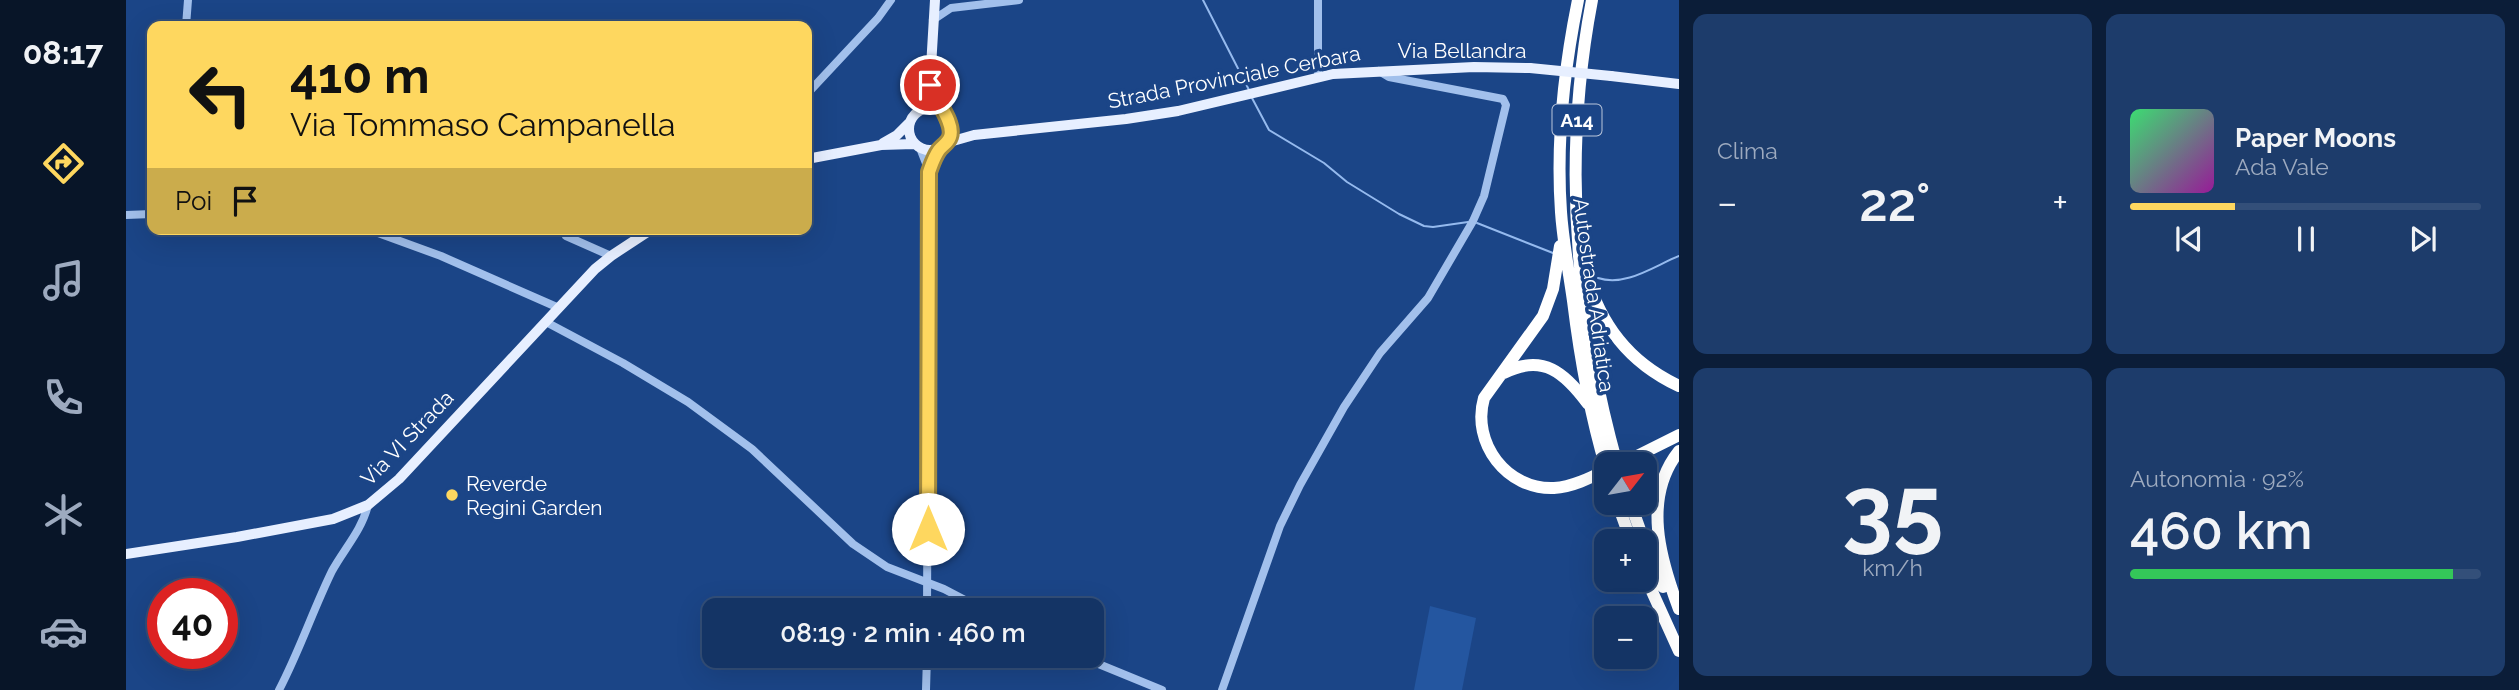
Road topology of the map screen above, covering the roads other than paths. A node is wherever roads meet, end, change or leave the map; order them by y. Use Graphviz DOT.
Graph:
graph roads {
  1 [pos="188,0"];
  2 [pos="891,0"];
  3 [pos="936,0"];
  4 [pos="1019,0"];
  5 [pos="1318,0"];
  6 [pos="1578,0"];
  7 [pos="1592,0"];
  8 [pos="951,8"];
  9 [pos="933,20"];
  10 [pos="186,21"];
  11 [pos="1376,70"];
  12 [pos="1318,77"];
  13 [pos="1679,84"];
  14 [pos="930,85"];
  15 [pos="812,89"];
  16 [pos="920,110"];
  17 [pos="942,111"];
  18 [pos="950,122"];
  19 [pos="909,123"];
  20 [pos="974,135"];
  21 [pos="881,145"];
  22 [pos="917,146"];
  23 [pos="943,146"];
  24 [pos="812,158"];
  25 [pos="929,172"];
  26 [pos="147,214"];
  27 [pos="126,215"];
  28 [pos="1562,221"];
  29 [pos="383,235"];
  30 [pos="644,235"];
  31 [pos="566,236"];
  32 [pos="1576,240"];
  33 [pos="611,256"];
  34 [pos="559,308"];
  35 [pos="546,322"];
  36 [pos="1501,375"];
  37 [pos="1679,386"];
  38 [pos="1591,408"];
  39 [pos="1679,435"];
  40 [pos="1679,450"];
  41 [pos="1602,452"];
  42 [pos="1620,452"];
  43 [pos="1644,452"];
  44 [pos="1594,475"];
  45 [pos="368,505"];
  46 [pos="356,512"];
  47 [pos="361,525"];
  48 [pos="126,554"];
  49 [pos="1657,572"];
  50 [pos="928,584"];
  51 [pos="1652,592"];
  52 [pos="927,598"];
  53 [pos="958,598"];
  54 [pos="1679,609"];
  55 [pos="1679,622"];
  56 [pos="1679,651"];
  57 [pos="1104,666"];
  58 [pos="927,668"];
  59 [pos="279,690"];
  60 [pos="926,690"];
  61 [pos="1162,690"];
  62 [pos="1222,690"];
  1 -- 10 [label="street"];
  2 -- 15 [label="street"];
  3 -- 8 [label="street"];
  3 -- 9 [label="main road"];
  4 -- 8 [label="street"];
  5 -- 12 [label="street"];
  6 -- 28 [label="highway, Autostrada Adriatica / A14"];
  7 -- 32 [label="highway, Autostrada Adriatica / A14"];
  8 -- 9 [label="street"];
  9 -- 14 [label="main road"];
  11 -- 12 [label="main road, Strada Provinciale Cerbara"];
  11 -- 13 [label="main road, Via Bellandra, bridge"];
  11 -- 62 [label="street, Via Bellandra"];
  12 -- 20 [label="main road, Strada Provinciale Cerbara"];
  14 -- 16 [label="main road"];
  14 -- 17 [label="main road"];
  16 -- 17 [label="main road"];
  16 -- 19 [label="main road"];
  17 -- 18 [label="main road"];
  18 -- 20 [label="main road"];
  18 -- 23 [label="main road"];
  19 -- 21 [label="main road"];
  19 -- 22 [label="main road"];
  20 -- 23 [label="main road, Strada Provinciale Cerbara"];
  21 -- 22 [label="main road"];
  21 -- 24 [label="main road"];
  22 -- 23 [label="main road, Strada Provinciale Cerbara"];
  22 -- 25 [label="street"];
  23 -- 25 [label="street"];
  25 -- 50 [label="street"];
  26 -- 27 [label="street"];
  28 -- 36 [label="highway, A14"];
  28 -- 38 [label="highway, Autostrada Adriatica / A14"];
  29 -- 34 [label="street"];
  30 -- 33 [label="main road, Via VI Strada"];
  31 -- 33 [label="street"];
  32 -- 37 [label="highway, A14"];
  32 -- 42 [label="highway, Autostrada Adriatica / A14"];
  33 -- 34 [label="main road, Via VI Strada"];
  34 -- 35 [label="main road, Via VI Strada"];
  35 -- 45 [label="main road, Via VI Strada"];
  35 -- 50 [label="street"];
  36 -- 38 [label="highway, A14"];
  36 -- 44 [label="highway, A14"];
  38 -- 41 [label="highway, Autostrada Adriatica / A14"];
  39 -- 43 [label="highway, A14"];
  40 -- 54 [label="highway"];
  45 -- 46 [label="main road, Via VI Strada"];
  45 -- 47 [label="street"];
  46 -- 47 [label="street"];
  46 -- 48 [label="main road, Via VI Strada"];
  47 -- 59 [label="street"];
  49 -- 55 [label="highway"];
  50 -- 52 [label="street"];
  50 -- 53 [label="street"];
  51 -- 56 [label="highway"];
  57 -- 61 [label="street"];
  58 -- 60 [label="street"];
}
